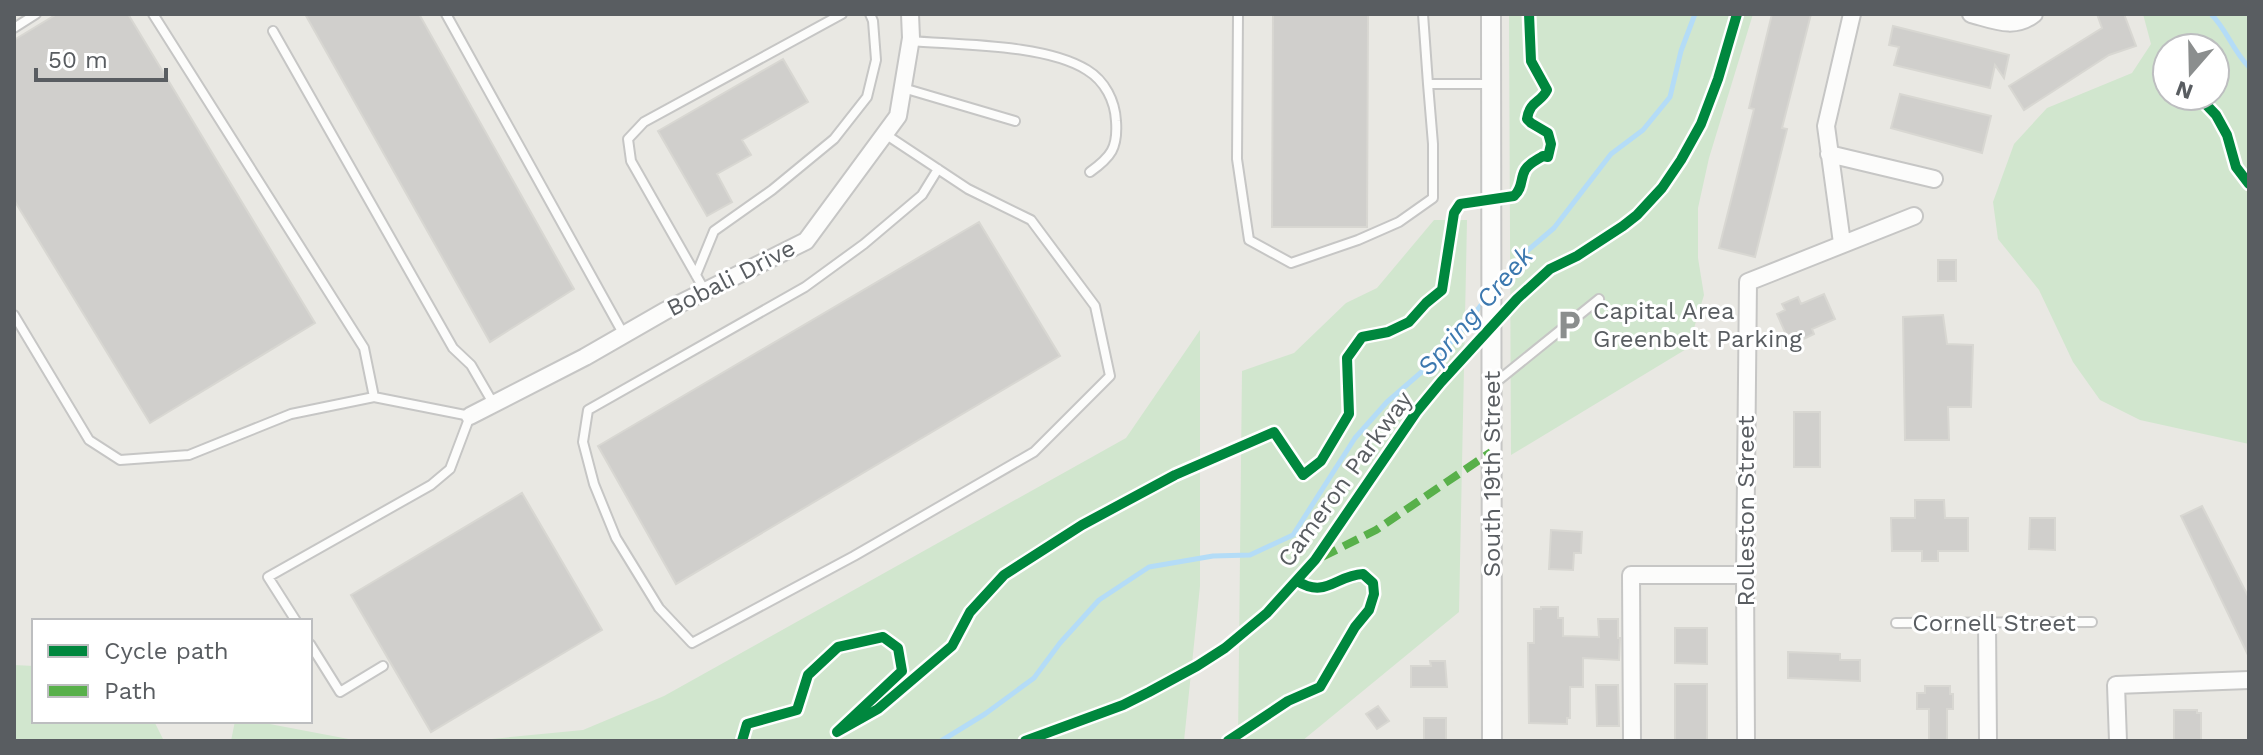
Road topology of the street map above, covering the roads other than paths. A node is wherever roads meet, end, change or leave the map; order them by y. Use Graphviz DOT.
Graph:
graph roads {
  1 [pos="36,14"];
  2 [pos="153,14"];
  3 [pos="446,14"];
  4 [pos="842,14"];
  5 [pos="870,14"];
  6 [pos="910,14"];
  7 [pos="1238,14"];
  8 [pos="1423,14"];
  9 [pos="1491,14"];
  10 [pos="1852,14"];
  11 [pos="1971,14"];
  12 [pos="2034,14"];
  13 [pos="14,28"];
  14 [pos="273,31"];
  15 [pos="910,41"];
  16 [pos="1428,84"];
  17 [pos="1491,84"];
  18 [pos="903,88"];
  19 [pos="1015,121"];
  20 [pos="885,134"];
  21 [pos="1829,154"];
  22 [pos="938,169"];
  23 [pos="1090,172"];
  24 [pos="1934,179"];
  25 [pos="1914,216"];
  26 [pos="1842,243"];
  27 [pos="696,275"];
  28 [pos="705,291"];
  29 [pos="1599,299"];
  30 [pos="14,315"];
  31 [pos="624,335"];
  32 [pos="1491,386"];
  33 [pos="374,397"];
  34 [pos="493,404"];
  35 [pos="470,416"];
  36 [pos="1745,575"];
  37 [pos="295,619"];
  38 [pos="2092,622"];
  39 [pos="1896,623"];
  40 [pos="1987,623"];
  41 [pos="312,647"];
  42 [pos="383,666"];
  43 [pos="2249,680"];
  44 [pos="1492,741"];
  45 [pos="1632,741"];
  46 [pos="1746,741"];
  47 [pos="1988,741"];
  48 [pos="2118,741"];
  1 -- 13 [label="lane"];
  2 -- 33 [label="lane"];
  3 -- 31 [label="lane"];
  4 -- 27 [label="lane"];
  5 -- 27 [label="lane"];
  6 -- 15 [label="street, Bobali Drive"];
  7 -- 16 [label="lane"];
  8 -- 16 [label="lane"];
  9 -- 17 [label="street, South 19th Street"];
  10 -- 21 [label="street"];
  11 -- 12 [label="street"];
  14 -- 34 [label="lane"];
  15 -- 18 [label="street, Bobali Drive"];
  15 -- 23 [label="lane"];
  16 -- 17 [label="lane"];
  17 -- 32 [label="street, South 19th Street"];
  18 -- 19 [label="lane"];
  18 -- 20 [label="street, Bobali Drive"];
  20 -- 22 [label="lane"];
  20 -- 28 [label="street, Bobali Drive"];
  21 -- 24 [label="street"];
  21 -- 26 [label="street"];
  22 -- 22 [label="lane"];
  25 -- 26 [label="street"];
  26 -- 36 [label="street, Rolleston Street"];
  27 -- 28 [label="lane"];
  28 -- 31 [label="street, Bobali Drive"];
  29 -- 32 [label="lane"];
  30 -- 33 [label="lane"];
  31 -- 34 [label="street, Bobali Drive"];
  32 -- 44 [label="street, South 19th Street"];
  33 -- 35 [label="lane"];
  34 -- 35 [label="street, Bobali Drive"];
  35 -- 37 [label="lane"];
  36 -- 45 [label="street"];
  36 -- 46 [label="street, Rolleston Street"];
  38 -- 40 [label="lane, Cornell Street"];
  39 -- 40 [label="lane, Cornell Street"];
  40 -- 47 [label="street"];
  41 -- 42 [label="lane"];
  43 -- 48 [label="street"];
}
